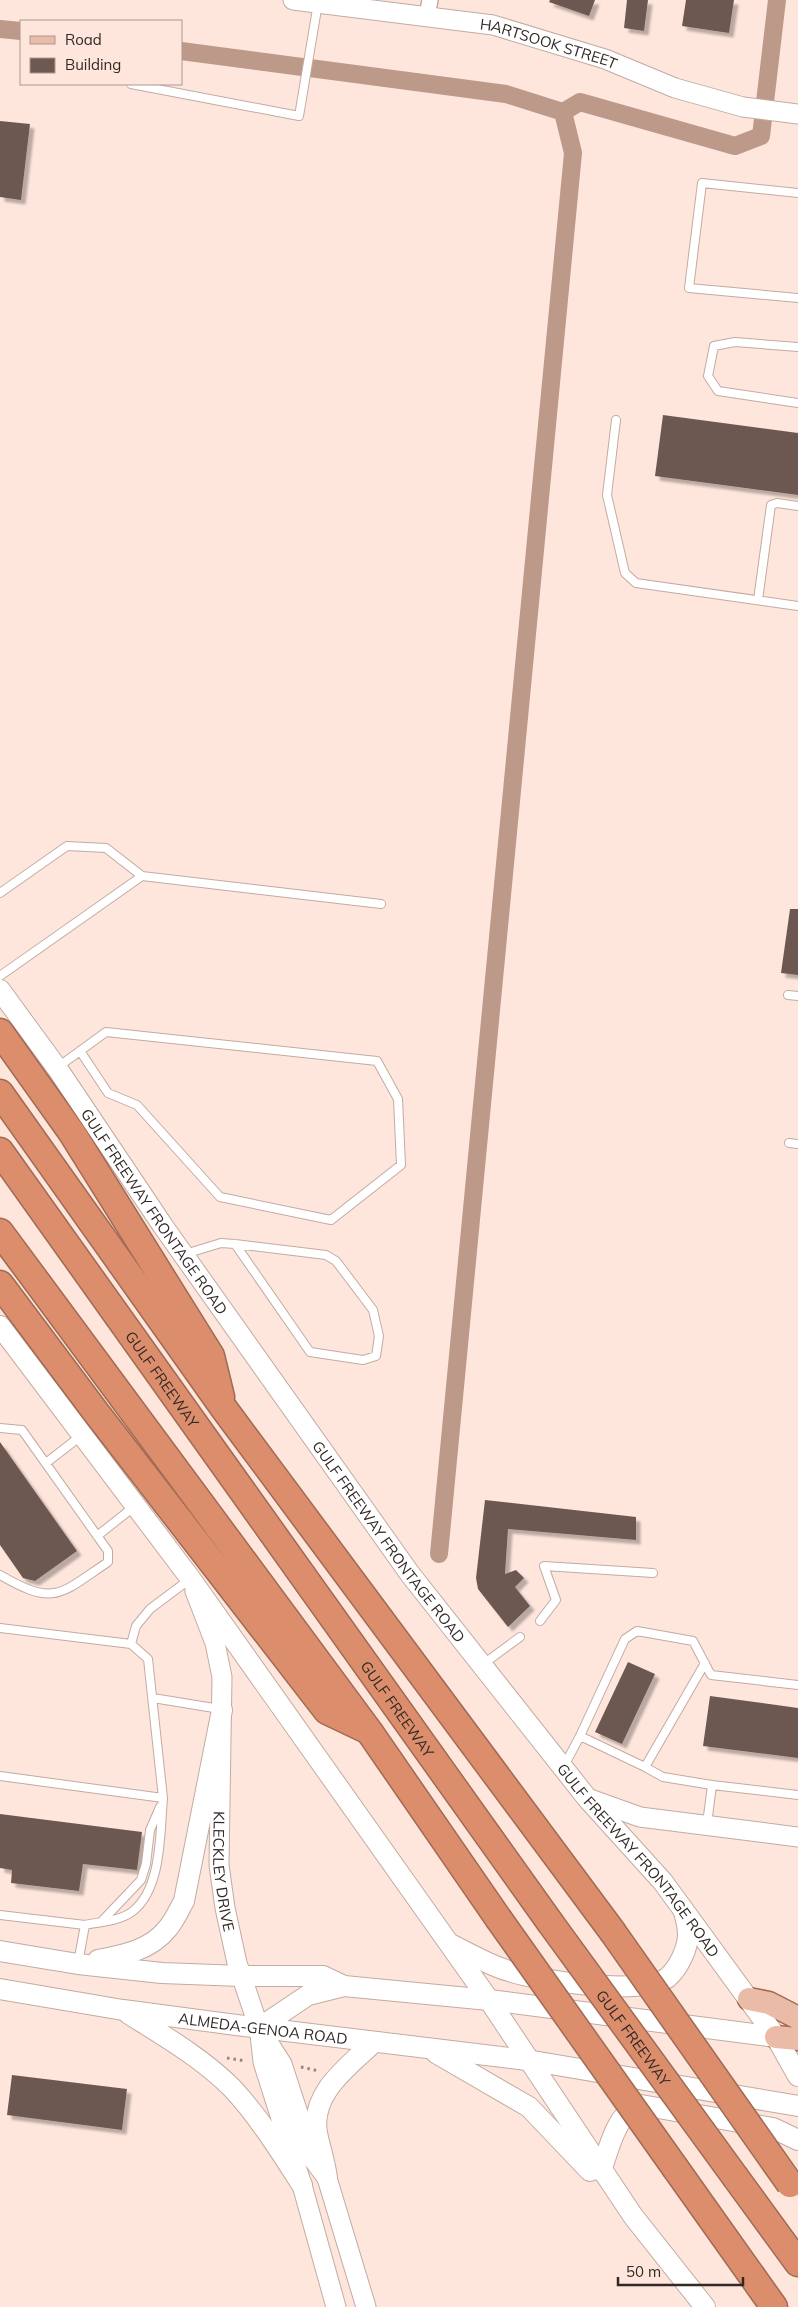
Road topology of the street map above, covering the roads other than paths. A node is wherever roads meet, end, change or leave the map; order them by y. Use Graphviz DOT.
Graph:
graph roads {
  1 [pos="293,0"];
  2 [pos="318,3"];
  3 [pos="428,8"];
  4 [pos="136,85"];
  5 [pos="790,113"];
  6 [pos="798,193"];
  7 [pos="798,298"];
  8 [pos="798,348"];
  9 [pos="798,403"];
  10 [pos="616,420"];
  11 [pos="798,506"];
  12 [pos="758,600"];
  13 [pos="798,606"];
  14 [pos="142,876"];
  15 [pos="0,893"];
  16 [pos="381,904"];
  17 [pos="0,976"];
  18 [pos="0,990"];
  19 [pos="788,995"];
  20 [pos="798,996"];
  21 [pos="0,1032"];
  22 [pos="80,1051"];
  23 [pos="57,1068"];
  24 [pos="0,1093"];
  25 [pos="789,1143"];
  26 [pos="798,1144"];
  27 [pos="0,1152"];
  28 [pos="0,1232"];
  29 [pos="235,1244"];
  30 [pos="183,1254"];
  31 [pos="0,1284"];
  32 [pos="1,1330"];
  33 [pos="225,1410"];
  34 [pos="0,1428"];
  35 [pos="82,1435"];
  36 [pos="46,1463"];
  37 [pos="136,1506"];
  38 [pos="97,1536"];
  39 [pos="653,1573"];
  40 [pos="0,1575"];
  41 [pos="190,1578"];
  42 [pos="540,1621"];
  43 [pos="0,1628"];
  44 [pos="520,1637"];
  45 [pos="131,1644"];
  46 [pos="705,1663"];
  47 [pos="482,1665"];
  48 [pos="798,1685"];
  49 [pos="153,1698"];
  50 [pos="222,1710"];
  51 [pos="369,1731"];
  52 [pos="580,1736"];
  53 [pos="563,1767"];
  54 [pos="645,1768"];
  55 [pos="0,1776"];
  56 [pos="712,1785"];
  57 [pos="798,1795"];
  58 [pos="163,1798"];
  59 [pos="587,1798"];
  60 [pos="706,1826"];
  61 [pos="798,1837"];
  62 [pos="684,1911"];
  63 [pos="0,1915"];
  64 [pos="102,1921"];
  65 [pos="84,1925"];
  66 [pos="446,1942"];
  67 [pos="0,1951"];
  68 [pos="78,1964"];
  69 [pos="241,1976"];
  70 [pos="344,1986"];
  71 [pos="0,1989"];
  72 [pos="749,1999"];
  73 [pos="488,2000"];
  74 [pos="123,2010"];
  75 [pos="798,2018"];
  76 [pos="259,2028"];
  77 [pos="787,2038"];
  78 [pos="374,2042"];
  79 [pos="430,2049"];
  80 [pos="528,2060"];
  81 [pos="798,2076"];
  82 [pos="798,2106"];
  83 [pos="798,2140"];
  84 [pos="601,2171"];
  85 [pos="327,2178"];
  86 [pos="302,2185"];
  87 [pos="794,2189"];
  88 [pos="633,2216"];
  89 [pos="798,2264"];
  90 [pos="336,2307"];
  91 [pos="366,2307"];
  92 [pos="705,2307"];
  93 [pos="774,2307"];
  1 -- 2 [label="street, HARTSOOK STREET"];
  2 -- 3 [label="street, HARTSOOK STREET"];
  2 -- 4 [label="lane"];
  3 -- 5 [label="street, HARTSOOK STREET"];
  6 -- 7 [label="lane"];
  8 -- 9 [label="lane"];
  10 -- 12 [label="lane"];
  11 -- 12 [label="lane"];
  12 -- 13 [label="lane"];
  14 -- 15 [label="lane"];
  14 -- 16 [label="lane"];
  14 -- 17 [label="lane"];
  18 -- 23 [label="main road, GULF FREEWAY FRONTAGE ROAD"];
  19 -- 20 [label="lane"];
  21 -- 33 [label="highway"];
  22 -- 22 [label="lane"];
  22 -- 23 [label="lane"];
  23 -- 30 [label="main road, GULF FREEWAY FRONTAGE ROAD"];
  24 -- 33 [label="highway"];
  25 -- 26 [label="lane"];
  27 -- 89 [label="highway, GULF FREEWAY, bridge"];
  28 -- 51 [label="highway"];
  29 -- 29 [label="lane"];
  29 -- 30 [label="lane"];
  30 -- 47 [label="main road, GULF FREEWAY FRONTAGE ROAD"];
  31 -- 51 [label="highway"];
  32 -- 35 [label="main road"];
  33 -- 87 [label="highway, bridge"];
  34 -- 36 [label="lane"];
  35 -- 36 [label="lane"];
  35 -- 37 [label="main road"];
  36 -- 38 [label="lane"];
  37 -- 38 [label="lane"];
  37 -- 41 [label="main road"];
  38 -- 40 [label="lane"];
  39 -- 42 [label="lane"];
  41 -- 45 [label="lane"];
  41 -- 50 [label="street, KLECKLEY DRIVE"];
  41 -- 66 [label="main road"];
  43 -- 45 [label="lane"];
  44 -- 47 [label="lane"];
  45 -- 49 [label="lane"];
  46 -- 48 [label="lane"];
  46 -- 52 [label="lane"];
  46 -- 54 [label="lane"];
  47 -- 53 [label="main road, GULF FREEWAY FRONTAGE ROAD"];
  49 -- 50 [label="lane"];
  49 -- 58 [label="lane"];
  50 -- 68 [label="main road"];
  50 -- 69 [label="street, KLECKLEY DRIVE"];
  51 -- 93 [label="highway, bridge"];
  52 -- 53 [label="lane"];
  52 -- 54 [label="lane"];
  53 -- 59 [label="main road, GULF FREEWAY FRONTAGE ROAD"];
  54 -- 56 [label="lane"];
  55 -- 58 [label="lane"];
  56 -- 57 [label="lane"];
  56 -- 60 [label="lane"];
  58 -- 64 [label="lane"];
  58 -- 64 [label="lane"];
  59 -- 60 [label="street"];
  59 -- 62 [label="main road, GULF FREEWAY FRONTAGE ROAD"];
  60 -- 61 [label="street"];
  62 -- 66 [label="main road"];
  62 -- 72 [label="main road, GULF FREEWAY FRONTAGE ROAD"];
  63 -- 65 [label="lane"];
  64 -- 65 [label="lane"];
  65 -- 68 [label="lane"];
  66 -- 73 [label="main road"];
  67 -- 68 [label="main road"];
  68 -- 69 [label="main road"];
  69 -- 70 [label="main road"];
  69 -- 76 [label="street, KLECKLEY DRIVE"];
  70 -- 73 [label="main road"];
  70 -- 76 [label="main road"];
  71 -- 74 [label="main road, ALMEDA-GENOA ROAD"];
  72 -- 75 [label="main road"];
  72 -- 77 [label="main road, GULF FREEWAY FRONTAGE ROAD"];
  73 -- 77 [label="main road"];
  73 -- 80 [label="main road"];
  74 -- 76 [label="main road, ALMEDA-GENOA ROAD"];
  74 -- 86 [label="main road"];
  76 -- 78 [label="main road, ALMEDA-GENOA ROAD"];
  76 -- 85 [label="street, KLECKLEY DRIVE"];
  76 -- 86 [label="street, KLECKLEY DRIVE"];
  77 -- 81 [label="main road, GULF FREEWAY FRONTAGE ROAD"];
  78 -- 79 [label="main road, ALMEDA-GENOA ROAD"];
  78 -- 85 [label="main road"];
  79 -- 80 [label="main road, ALMEDA-GENOA ROAD"];
  79 -- 88 [label="main road"];
  80 -- 82 [label="main road, ALMEDA-GENOA ROAD"];
  80 -- 84 [label="main road"];
  83 -- 84 [label="main road"];
  84 -- 88 [label="main road"];
  85 -- 91 [label="street, KLECKLEY DRIVE"];
  86 -- 90 [label="street, KLECKLEY DRIVE"];
  88 -- 92 [label="main road"];
}
